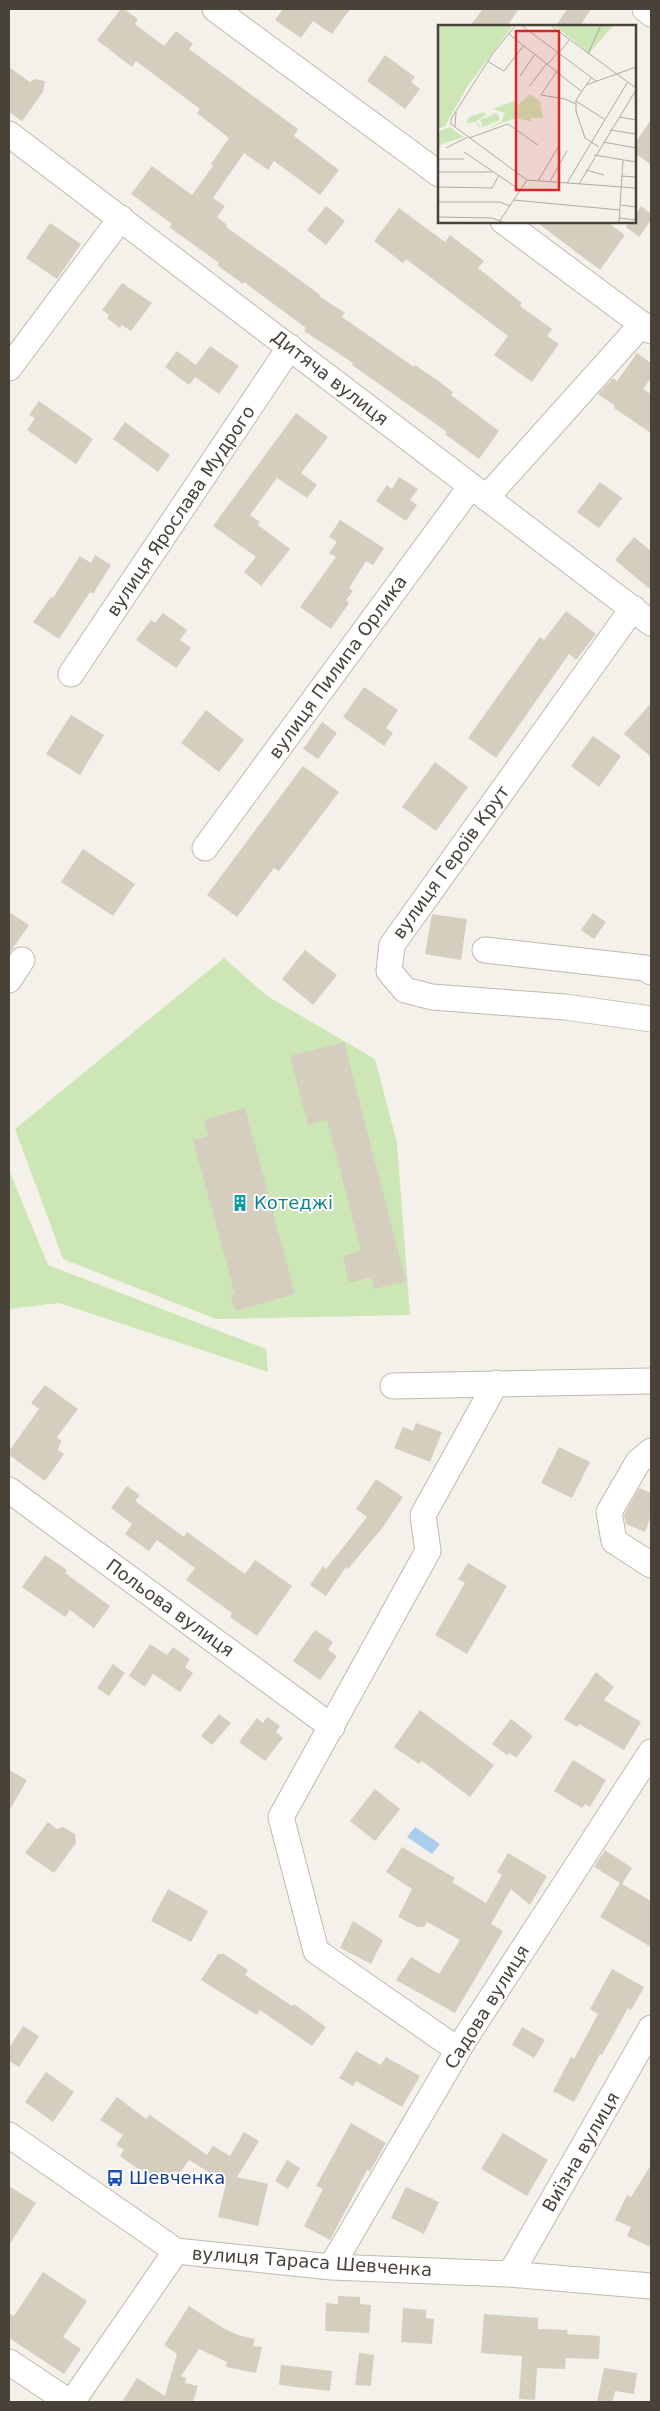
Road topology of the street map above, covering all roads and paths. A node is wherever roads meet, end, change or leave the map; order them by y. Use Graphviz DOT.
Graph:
graph roads {
  1 [pos="215,9"];
  2 [pos="644,9"];
  3 [pos="651,14"];
  4 [pos="9,134"];
  5 [pos="438,173"];
  6 [pos="121,218"];
  7 [pos="504,222"];
  8 [pos="646,327"];
  9 [pos="290,347"];
  10 [pos="9,368"];
  11 [pos="478,492"];
  12 [pos="642,616"];
  13 [pos="71,674"];
  14 [pos="206,848"];
  15 [pos="485,950"];
  16 [pos="651,972"];
  17 [pos="651,1019"];
  18 [pos="651,1381"];
  19 [pos="496,1383"];
  20 [pos="393,1386"];
  21 [pos="651,1451"];
  22 [pos="9,1490"];
  23 [pos="651,1565"];
  24 [pos="332,1727"];
  25 [pos="651,1752"];
  26 [pos="651,2028"];
  27 [pos="458,2050"];
  28 [pos="9,2135"];
  29 [pos="176,2251"];
  30 [pos="331,2267"];
  31 [pos="508,2274"];
  32 [pos="651,2286"];
  33 [pos="9,2362"];
  34 [pos="70,2402"];
  1 -- 5 [label="street"];
  2 -- 3 [label="street"];
  4 -- 6 [label="street, Дитяча вулиця"];
  6 -- 9 [label="street, Дитяча вулиця"];
  6 -- 10 [label="street"];
  7 -- 8 [label="street"];
  8 -- 11 [label="street, вулиця Пилипа Орлика"];
  9 -- 11 [label="street, Дитяча вулиця"];
  9 -- 13 [label="street, вулиця Ярослава Мудрого"];
  11 -- 12 [label="street, Дитяча вулиця"];
  11 -- 14 [label="street, вулиця Пилипа Орлика"];
  12 -- 17 [label="street, вулиця Героїв Крут"];
  15 -- 16 [label="street"];
  18 -- 19 [label="street"];
  19 -- 20 [label="street"];
  19 -- 24 [label="street"];
  21 -- 23 [label="street"];
  22 -- 24 [label="street, Польова вулиця"];
  24 -- 27 [label="street"];
  25 -- 27 [label="street, Садова вулиця"];
  26 -- 31 [label="street, Виїзна вулиця"];
  27 -- 30 [label="street, Садова вулиця"];
  28 -- 29 [label="street, вулиця Тараса Шевченка"];
  29 -- 30 [label="street, вулиця Тараса Шевченка"];
  29 -- 34 [label="street"];
  30 -- 31 [label="street, вулиця Тараса Шевченка"];
  31 -- 32 [label="street, вулиця Тараса Шевченка"];
  33 -- 34 [label="street"];
}
